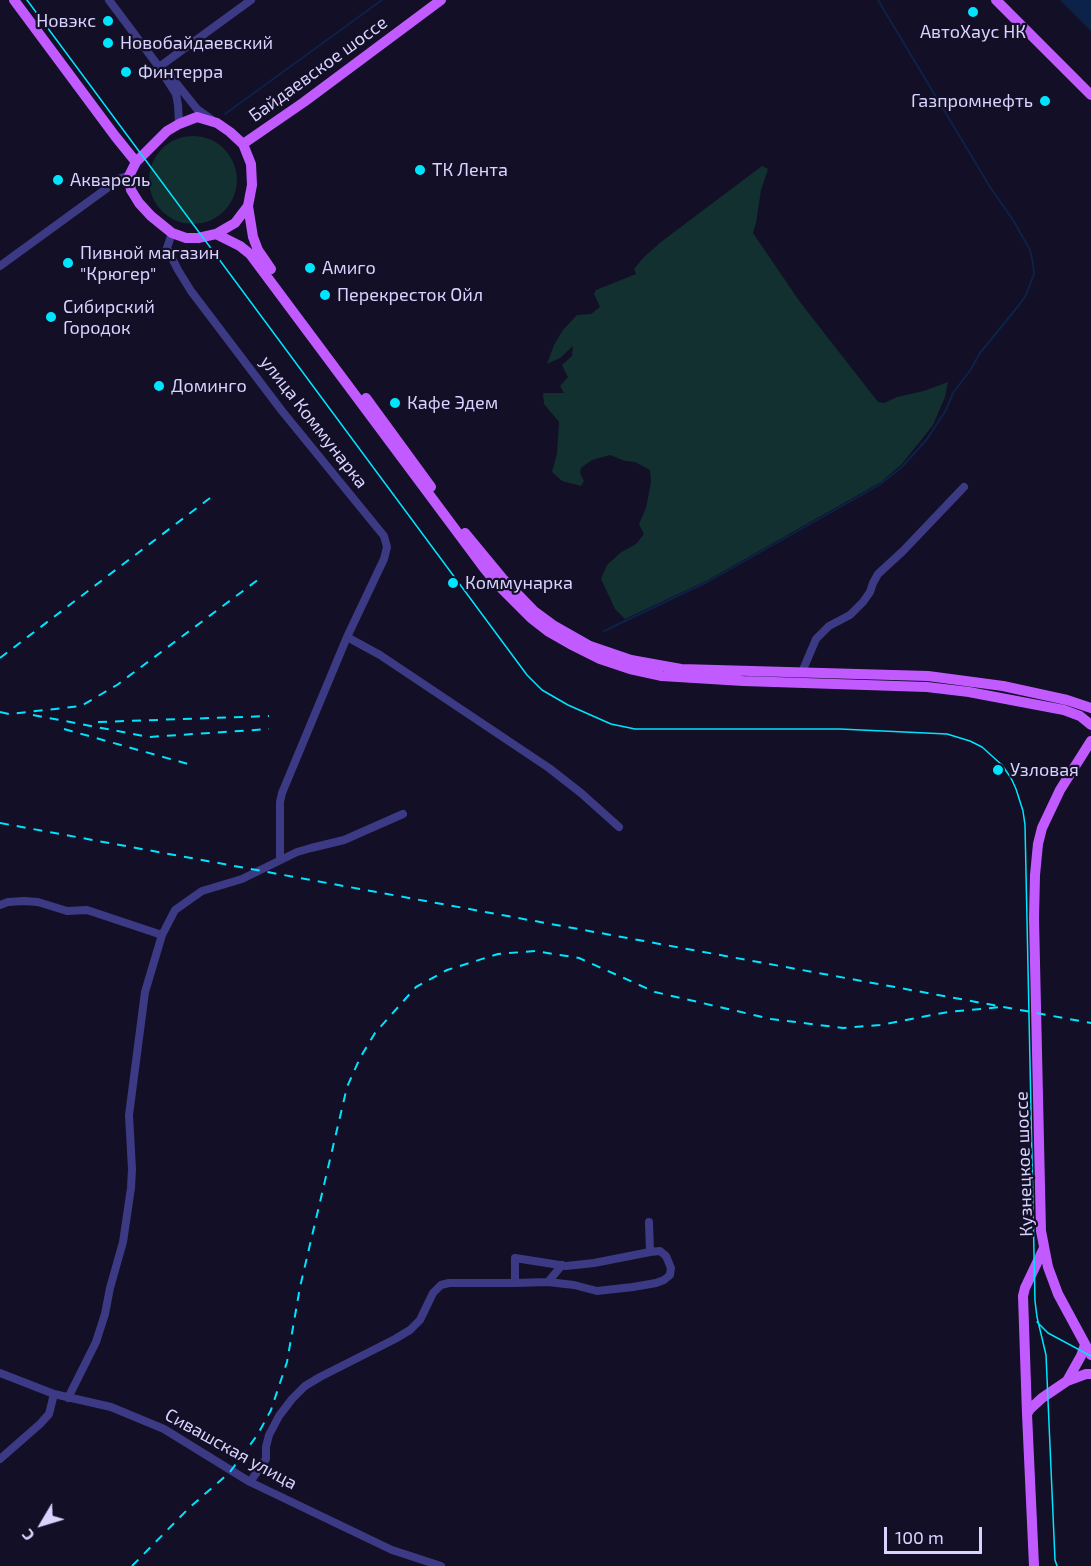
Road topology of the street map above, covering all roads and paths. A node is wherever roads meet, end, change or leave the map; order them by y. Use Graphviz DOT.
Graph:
graph roads {
  1 [pos="15,0"];
  2 [pos="110,0"];
  3 [pos="251,0"];
  4 [pos="441,0"];
  5 [pos="996,0"];
  6 [pos="159,67"];
  7 [pos="1091,94"];
  8 [pos="217,123"];
  9 [pos="179,124"];
  10 [pos="243,144"];
  11 [pos="136,162"];
  12 [pos="129,176"];
  13 [pos="248,206"];
  14 [pos="172,233"];
  15 [pos="216,234"];
  16 [pos="0,266"];
  17 [pos="964,487"];
  18 [pos="346,637"];
  19 [pos="802,672"];
  20 [pos="1091,708"];
  21 [pos="1091,725"];
  22 [pos="1091,741"];
  23 [pos="403,814"];
  24 [pos="619,827"];
  25 [pos="280,860"];
  26 [pos="0,905"];
  27 [pos="162,935"];
  28 [pos="649,1222"];
  29 [pos="1044,1248"];
  30 [pos="650,1252"];
  31 [pos="562,1265"];
  32 [pos="548,1282"];
  33 [pos="515,1283"];
  34 [pos="1088,1346"];
  35 [pos="1091,1355"];
  36 [pos="0,1373"];
  37 [pos="1091,1374"];
  38 [pos="1067,1381"];
  39 [pos="54,1394"];
  40 [pos="68,1398"];
  41 [pos="1027,1414"];
  42 [pos="0,1459"];
  43 [pos="250,1482"];
  44 [pos="441,1566"];
  45 [pos="1034,1566"];
  1 -- 11 [label="main road"];
  2 -- 6 [label="street"];
  3 -- 6 [label="street"];
  4 -- 10 [label="main road, Байдаевское шоссе"];
  5 -- 7 [label="main road"];
  6 -- 8 [label="street"];
  6 -- 9 [label="street"];
  8 -- 9 [label="main road"];
  8 -- 10 [label="main road"];
  9 -- 11 [label="main road"];
  10 -- 13 [label="main road"];
  11 -- 12 [label="main road"];
  12 -- 14 [label="main road"];
  12 -- 16 [label="street"];
  13 -- 15 [label="main road"];
  13 -- 19 [label="main road"];
  14 -- 15 [label="main road"];
  14 -- 18 [label="street, улица Коммунарка"];
  15 -- 21 [label="main road"];
  17 -- 19 [label="street"];
  18 -- 24 [label="street"];
  18 -- 25 [label="street, улица Коммунарка"];
  19 -- 20 [label="main road"];
  22 -- 29 [label="main road, Кузнецкое шоссе"];
  23 -- 25 [label="street"];
  25 -- 27 [label="street"];
  26 -- 27 [label="street"];
  27 -- 40 [label="street"];
  28 -- 30 [label="street"];
  29 -- 34 [label="main road, Кузнецкое шоссе"];
  29 -- 41 [label="main road"];
  30 -- 31 [label="street"];
  30 -- 32 [label="street"];
  31 -- 32 [label="street"];
  31 -- 33 [label="street"];
  32 -- 33 [label="street"];
  33 -- 43 [label="street"];
  34 -- 35 [label="main road, Кузнецкое шоссе"];
  34 -- 38 [label="main road"];
  36 -- 39 [label="street, Сивашская улица"];
  37 -- 38 [label="main road"];
  38 -- 41 [label="main road"];
  39 -- 40 [label="street, Сивашская улица"];
  39 -- 42 [label="street"];
  40 -- 43 [label="street, Сивашская улица"];
  41 -- 45 [label="main road"];
  43 -- 44 [label="street, Сивашская улица"];
}
